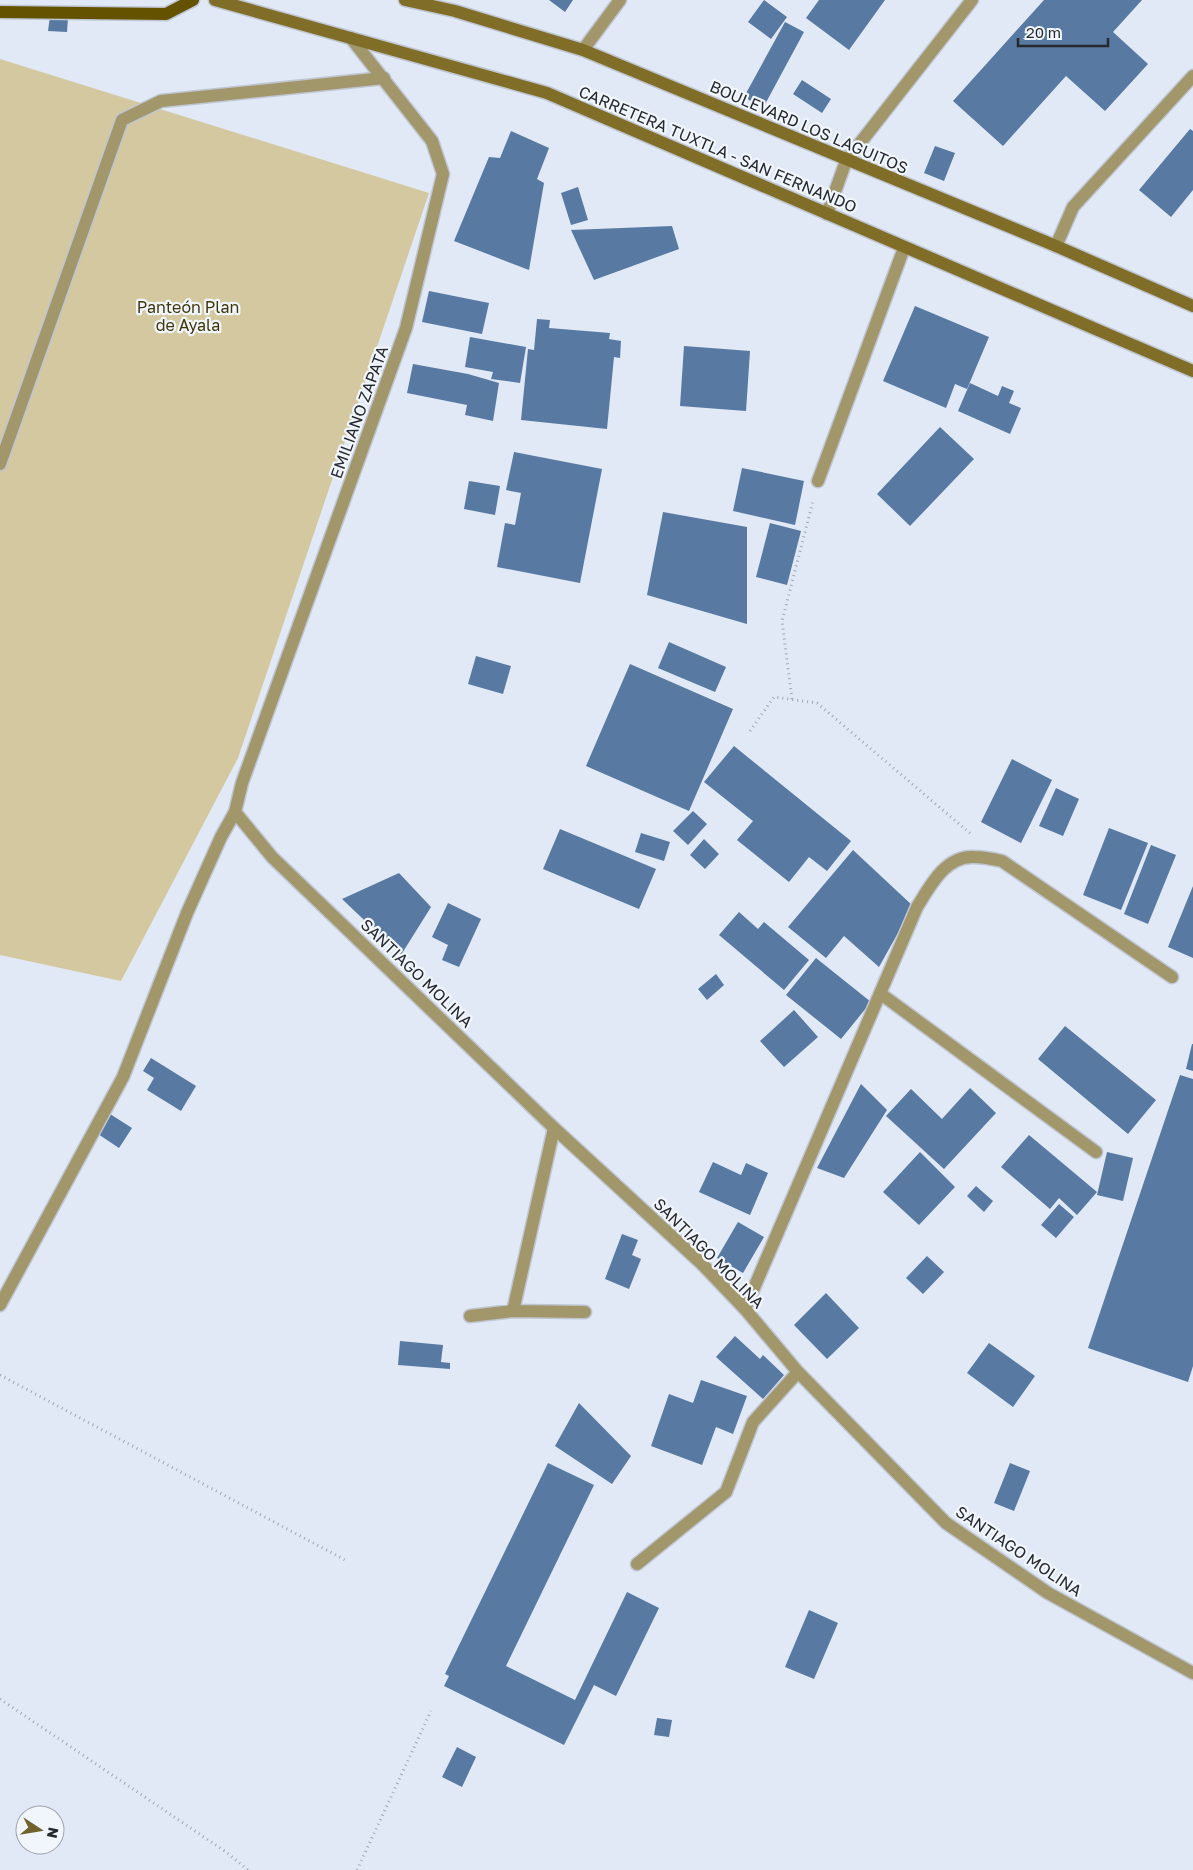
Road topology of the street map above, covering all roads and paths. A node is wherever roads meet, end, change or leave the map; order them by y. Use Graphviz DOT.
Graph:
graph roads {
  1 [pos="193,0"];
  2 [pos="215,0"];
  3 [pos="405,0"];
  4 [pos="620,0"];
  5 [pos="972,0"];
  6 [pos="0,12"];
  7 [pos="351,38"];
  8 [pos="583,50"];
  9 [pos="1193,76"];
  10 [pos="384,78"];
  11 [pos="846,161"];
  12 [pos="827,214"];
  13 [pos="1056,246"];
  14 [pos="904,248"];
  15 [pos="1193,306"];
  16 [pos="1193,371"];
  17 [pos="0,464"];
  18 [pos="818,481"];
  19 [pos="792,700"];
  20 [pos="750,731"];
  21 [pos="235,812"];
  22 [pos="972,835"];
  23 [pos="1172,977"];
  24 [pos="882,994"];
  25 [pos="554,1128"];
  26 [pos="1096,1152"];
  27 [pos="0,1305"];
  28 [pos="745,1309"];
  29 [pos="514,1311"];
  30 [pos="585,1312"];
  31 [pos="470,1316"];
  32 [pos="798,1372"];
  33 [pos="0,1375"];
  34 [pos="345,1560"];
  35 [pos="637,1564"];
  36 [pos="1193,1673"];
  37 [pos="0,1699"];
  38 [pos="430,1711"];
  39 [pos="248,1870"];
  40 [pos="358,1870"];
  1 -- 6 [label="main road"];
  2 -- 7 [label="main road, CARRETERA TUXTLA - SAN FERNANDO"];
  3 -- 8 [label="main road, BOULEVARD LOS LAGUITOS"];
  4 -- 8 [label="street"];
  5 -- 11 [label="street"];
  7 -- 10 [label="street, EMILIANO ZAPATA"];
  7 -- 12 [label="main road, CARRETERA TUXTLA - SAN FERNANDO"];
  8 -- 11 [label="main road, BOULEVARD LOS LAGUITOS"];
  9 -- 13 [label="street"];
  10 -- 17 [label="street"];
  10 -- 21 [label="street, EMILIANO ZAPATA"];
  11 -- 12 [label="street"];
  11 -- 13 [label="main road, BOULEVARD LOS LAGUITOS"];
  12 -- 14 [label="main road, CARRETERA TUXTLA - SAN FERNANDO"];
  13 -- 15 [label="main road, BOULEVARD LOS LAGUITOS"];
  14 -- 16 [label="main road, CARRETERA TUXTLA - SAN FERNANDO"];
  14 -- 18 [label="street"];
  18 -- 19 [label="path"];
  19 -- 20 [label="path"];
  19 -- 22 [label="path"];
  21 -- 25 [label="street, SANTIAGO MOLINA"];
  21 -- 27 [label="street, EMILIANO ZAPATA"];
  23 -- 24 [label="street"];
  24 -- 26 [label="street"];
  24 -- 28 [label="street"];
  25 -- 28 [label="street, SANTIAGO MOLINA"];
  25 -- 29 [label="street"];
  28 -- 32 [label="street, SANTIAGO MOLINA"];
  29 -- 30 [label="street"];
  29 -- 31 [label="street"];
  32 -- 35 [label="street"];
  32 -- 36 [label="street, SANTIAGO MOLINA"];
  33 -- 34 [label="path"];
  37 -- 39 [label="path"];
  38 -- 40 [label="path"];
}
